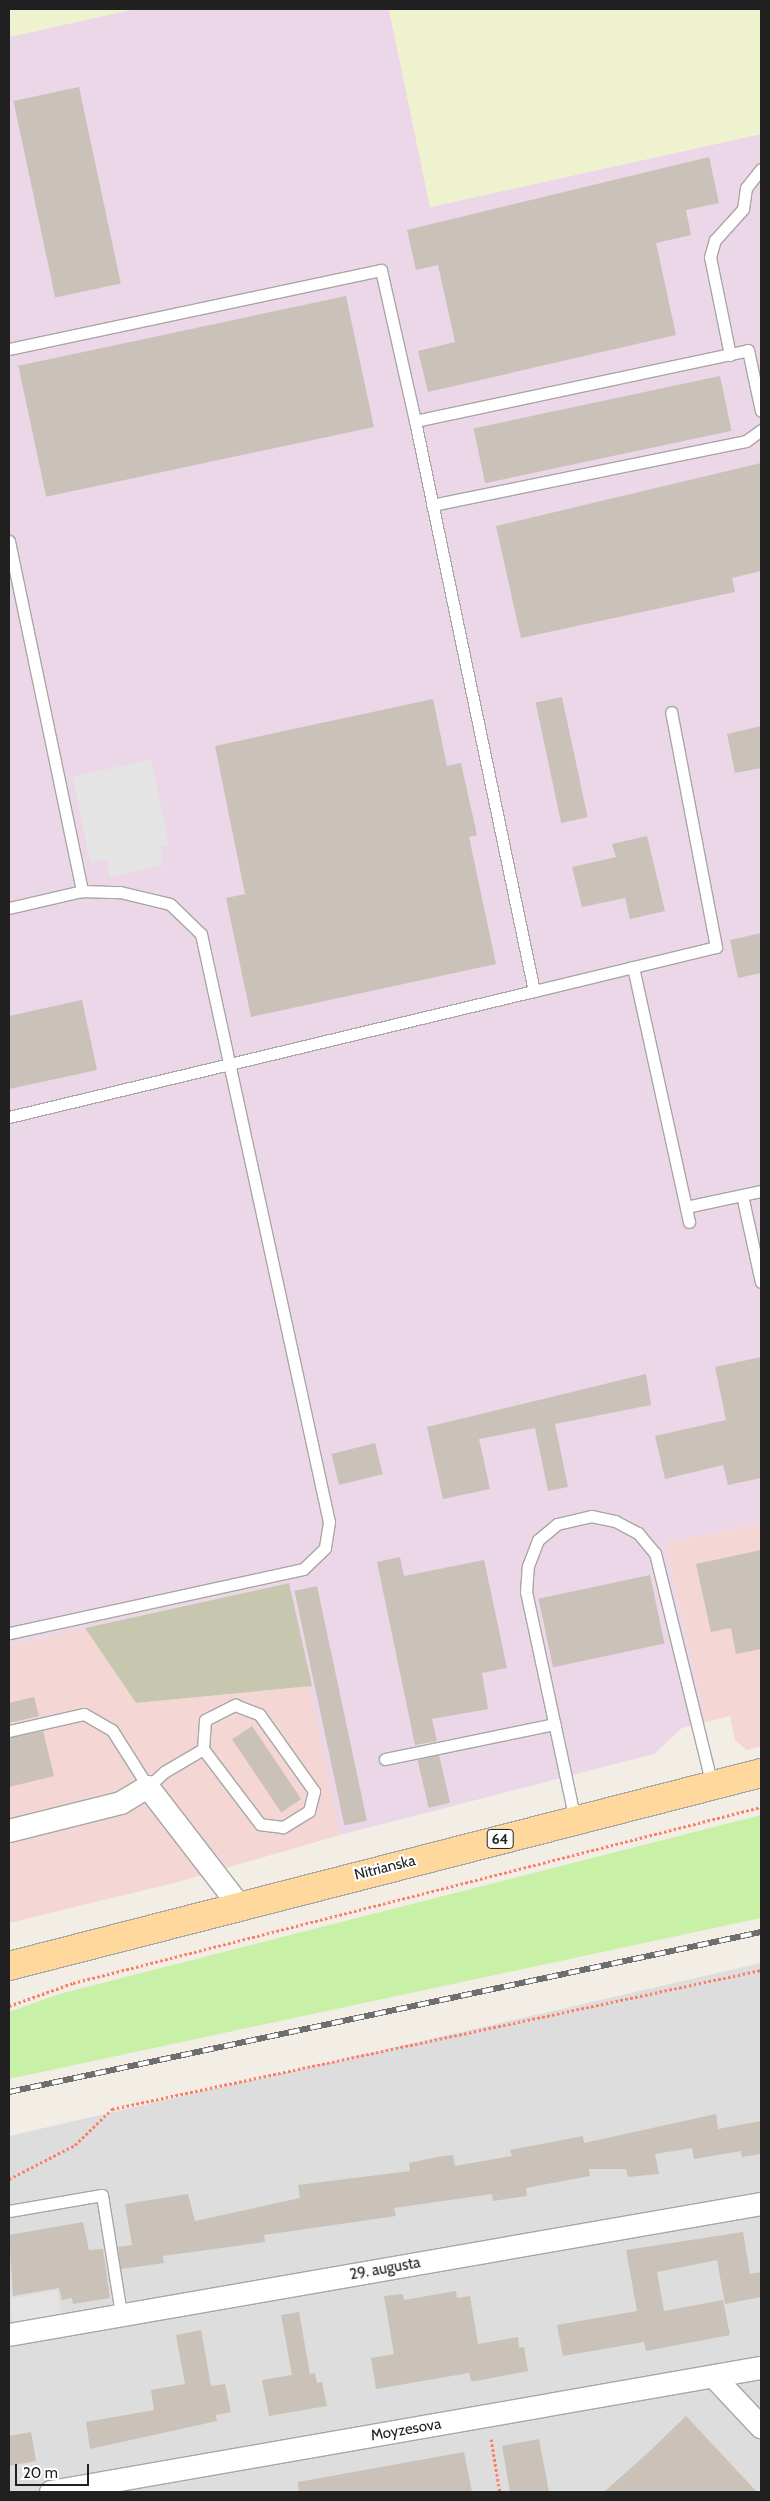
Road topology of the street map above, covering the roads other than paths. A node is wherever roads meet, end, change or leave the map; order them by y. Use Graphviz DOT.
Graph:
graph roads {
  1 [pos="761,168"];
  2 [pos="9,349"];
  3 [pos="730,355"];
  4 [pos="761,411"];
  5 [pos="415,421"];
  6 [pos="761,430"];
  7 [pos="432,505"];
  8 [pos="9,542"];
  9 [pos="671,712"];
  10 [pos="82,891"];
  11 [pos="9,908"];
  12 [pos="633,968"];
  13 [pos="534,991"];
  14 [pos="232,1064"];
  15 [pos="9,1117"];
  16 [pos="761,1191"];
  17 [pos="742,1195"];
  18 [pos="686,1207"];
  19 [pos="689,1222"];
  20 [pos="761,1282"];
  21 [pos="9,1633"];
  22 [pos="554,1724"];
  23 [pos="9,1731"];
  24 [pos="203,1749"];
  25 [pos="385,1759"];
  26 [pos="761,1773"];
  27 [pos="712,1785"];
  28 [pos="148,1787"];
  29 [pos="575,1820"];
  30 [pos="9,1831"];
  31 [pos="238,1905"];
  32 [pos="9,1966"];
  33 [pos="761,2204"];
  34 [pos="9,2211"];
  35 [pos="121,2314"];
  36 [pos="9,2334"];
  37 [pos="761,2368"];
  38 [pos="714,2376"];
  39 [pos="761,2427"];
  40 [pos="51,2492"];
  1 -- 3 [label="lane"];
  2 -- 5 [label="lane"];
  3 -- 4 [label="lane"];
  3 -- 5 [label="lane"];
  5 -- 7 [label="lane"];
  6 -- 7 [label="lane"];
  7 -- 13 [label="lane"];
  8 -- 10 [label="lane"];
  9 -- 12 [label="lane"];
  10 -- 11 [label="lane"];
  10 -- 14 [label="lane"];
  12 -- 13 [label="lane"];
  12 -- 18 [label="lane"];
  13 -- 14 [label="lane"];
  14 -- 15 [label="lane"];
  14 -- 21 [label="lane"];
  16 -- 17 [label="lane"];
  17 -- 18 [label="lane"];
  17 -- 20 [label="lane"];
  18 -- 19 [label="lane"];
  22 -- 25 [label="lane"];
  22 -- 27 [label="lane"];
  22 -- 29 [label="lane"];
  23 -- 28 [label="lane"];
  24 -- 24 [label="lane"];
  24 -- 28 [label="lane"];
  26 -- 27 [label="main road, Nitrianska / 64"];
  27 -- 29 [label="main road, Nitrianska / 64"];
  28 -- 30 [label="street"];
  28 -- 31 [label="street"];
  29 -- 31 [label="main road, Nitrianska / 64"];
  31 -- 32 [label="main road, Nitrianska / 64"];
  33 -- 35 [label="street, 29. augusta"];
  34 -- 35 [label="lane"];
  35 -- 36 [label="street, 29. augusta"];
  37 -- 38 [label="street, Moyzesova"];
  38 -- 39 [label="street"];
  38 -- 40 [label="street, Moyzesova"];
}
